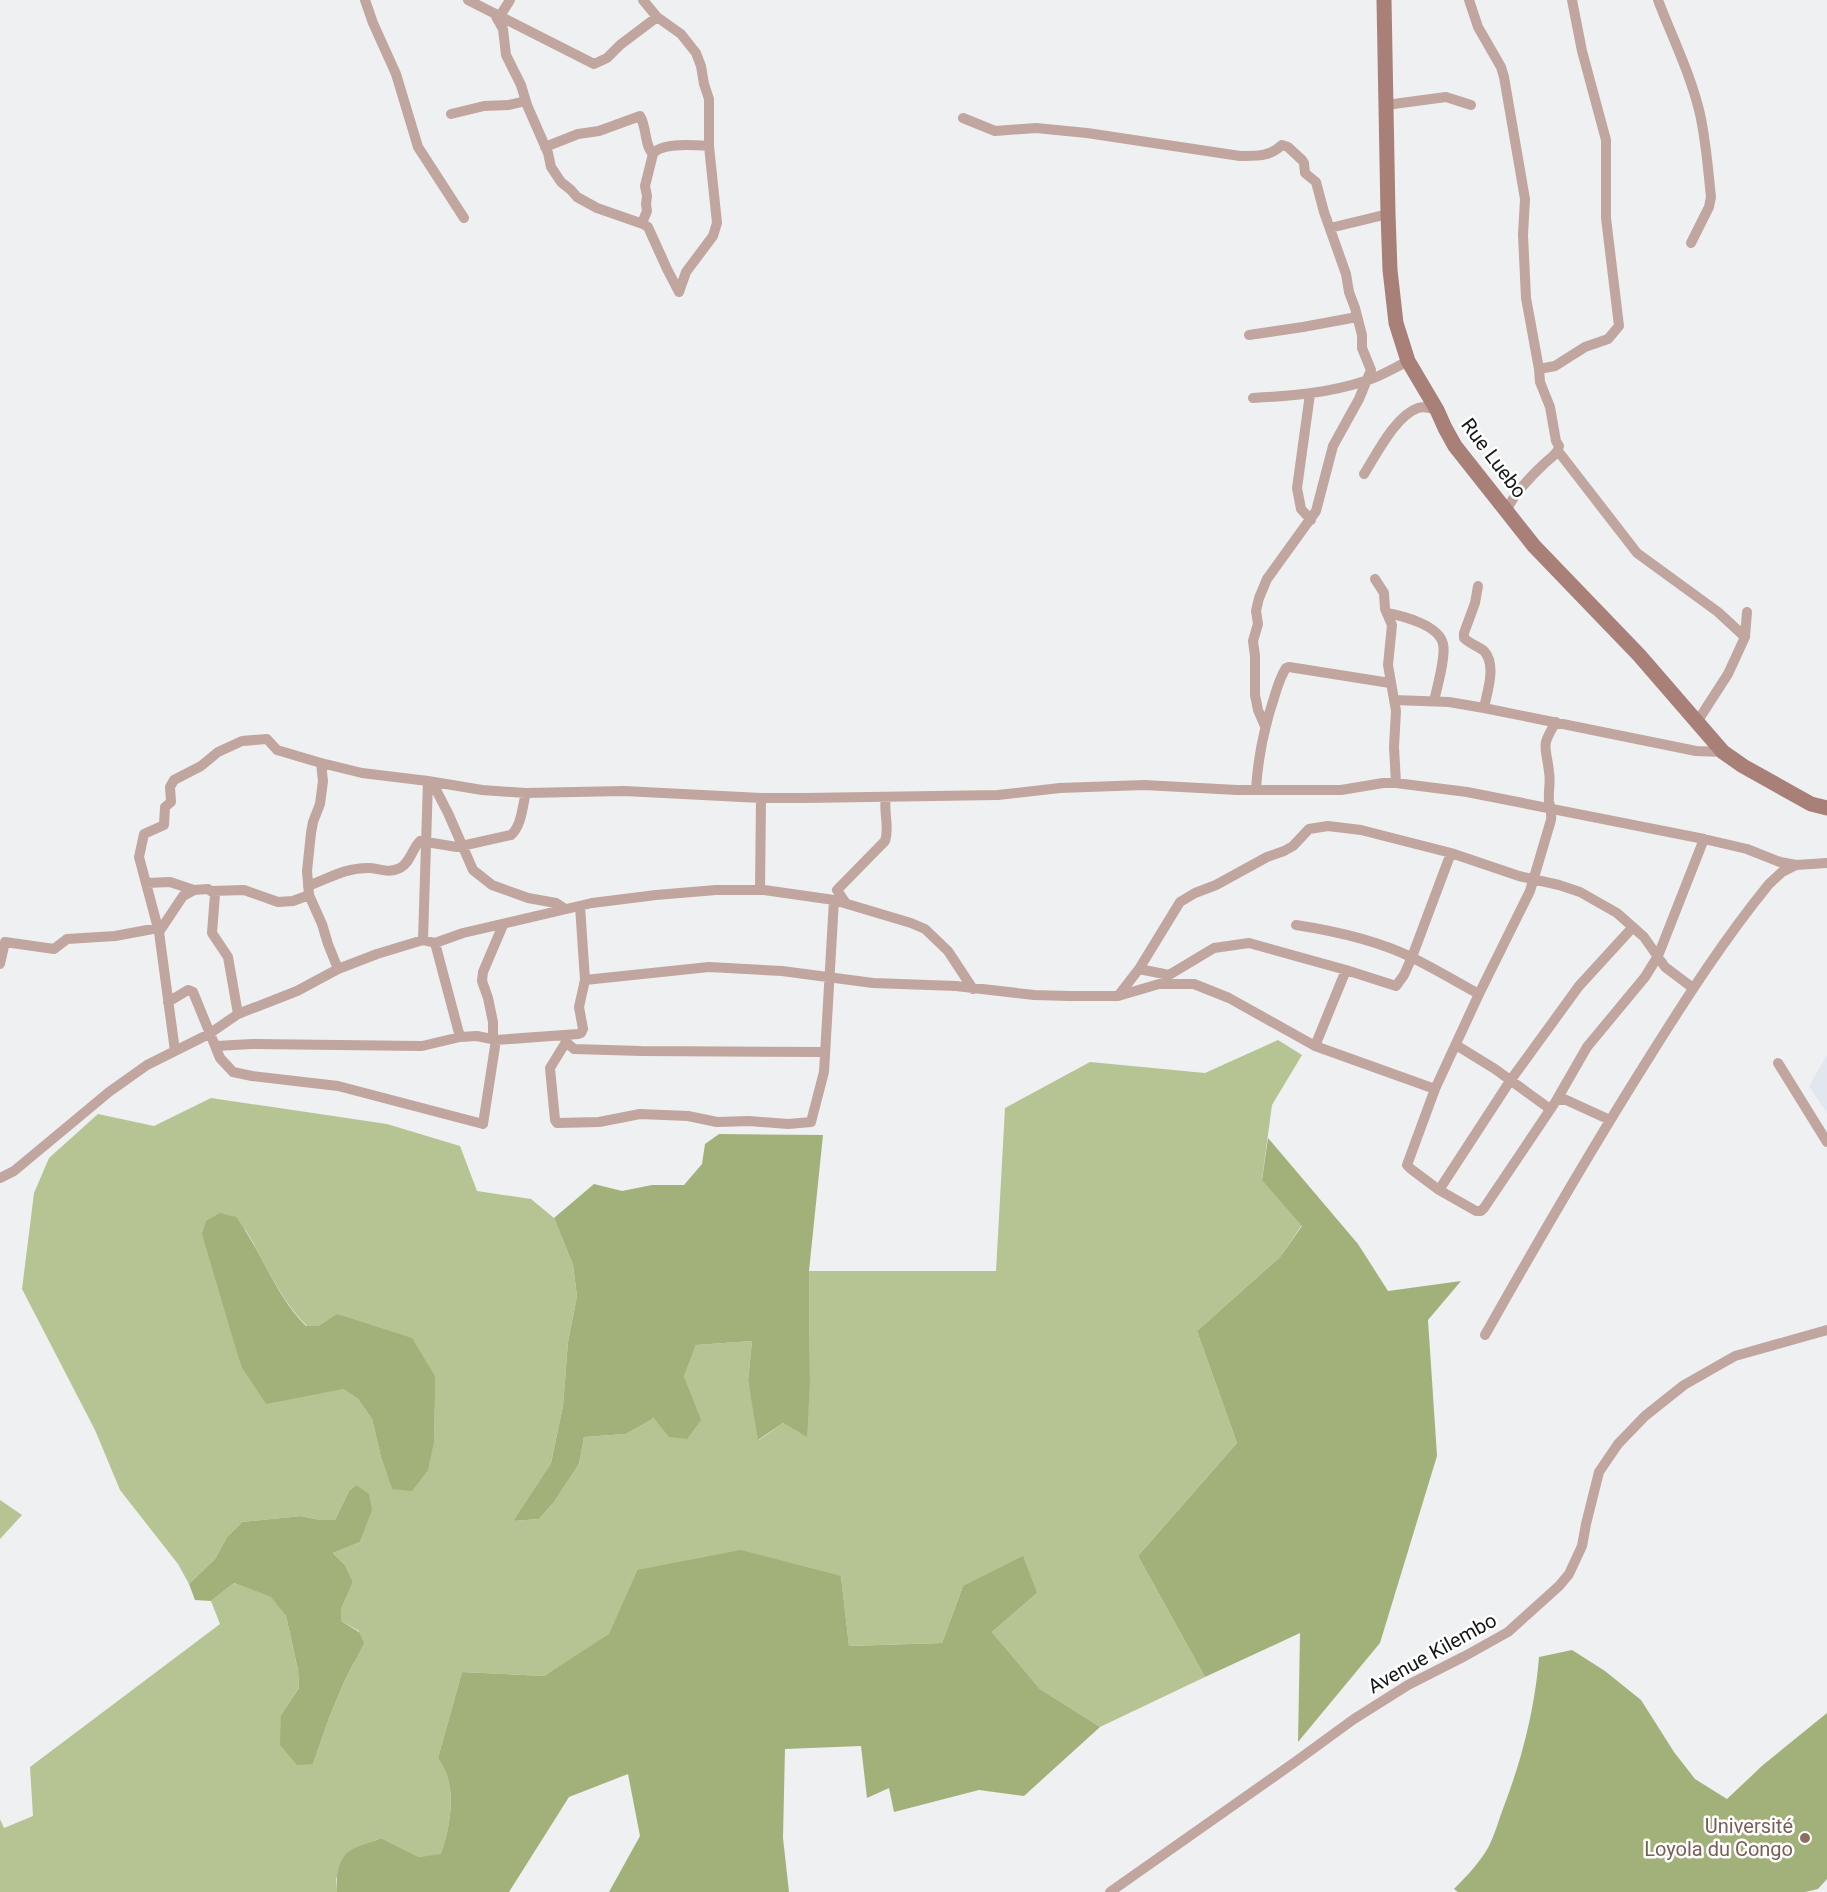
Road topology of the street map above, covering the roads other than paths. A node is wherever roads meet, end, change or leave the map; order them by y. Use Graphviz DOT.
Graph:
graph roads {
  1 [pos="365,0"];
  2 [pos="468,0"];
  3 [pos="510,0"];
  4 [pos="643,0"];
  5 [pos="1384,0"];
  6 [pos="1469,0"];
  7 [pos="1572,0"];
  8 [pos="1658,0"];
  9 [pos="497,15"];
  10 [pos="657,17"];
  11 [pos="526,101"];
  12 [pos="1386,105"];
  13 [pos="1471,105"];
  14 [pos="451,114"];
  15 [pos="963,118"];
  16 [pos="709,146"];
  17 [pos="545,147"];
  18 [pos="653,154"];
  19 [pos="1388,214"];
  20 [pos="464,218"];
  21 [pos="642,223"];
  22 [pos="1330,228"];
  23 [pos="1691,243"];
  24 [pos="1358,317"];
  25 [pos="1249,335"];
  26 [pos="1408,362"];
  27 [pos="1539,369"];
  28 [pos="1367,381"];
  29 [pos="1310,394"];
  30 [pos="1253,398"];
  31 [pos="1437,410"];
  32 [pos="1558,451"];
  33 [pos="1364,474"];
  34 [pos="1507,510"];
  35 [pos="1311,520"];
  36 [pos="1375,579"];
  37 [pos="1478,586"];
  38 [pos="1747,612"];
  39 [pos="1387,613"];
  40 [pos="1745,637"];
  41 [pos="1390,683"];
  42 [pos="1278,686"];
  43 [pos="1255,695"];
  44 [pos="1394,700"];
  45 [pos="1434,701"];
  46 [pos="1484,708"];
  47 [pos="1556,722"];
  48 [pos="1697,722"];
  49 [pos="1265,726"];
  50 [pos="1723,752"];
  51 [pos="321,763"];
  52 [pos="430,781"];
  53 [pos="1396,783"];
  54 [pos="1256,789"];
  55 [pos="526,793"];
  56 [pos="886,797"];
  57 [pos="761,798"];
  58 [pos="1827,808"];
  59 [pos="1551,809"];
  60 [pos="1704,839"];
  61 [pos="425,841"];
  62 [pos="462,846"];
  63 [pos="1451,853"];
  64 [pos="1827,863"];
  65 [pos="1796,865"];
  66 [pos="1534,880"];
  67 [pos="147,883"];
  68 [pos="194,890"];
  69 [pos="308,890"];
  70 [pos="760,890"];
  71 [pos="212,891"];
  72 [pos="834,900"];
  73 [pos="845,902"];
  74 [pos="580,906"];
  75 [pos="565,909"];
  76 [pos="503,925"];
  77 [pos="1296,925"];
  78 [pos="1633,927"];
  79 [pos="158,930"];
  80 [pos="1644,937"];
  81 [pos="1665,937"];
  82 [pos="423,940"];
  83 [pos="435,943"];
  84 [pos="1658,956"];
  85 [pos="1412,957"];
  86 [pos="0,964"];
  87 [pos="338,969"];
  88 [pos="1139,969"];
  89 [pos="1346,970"];
  90 [pos="830,977"];
  91 [pos="585,980"];
  92 [pos="1693,988"];
  93 [pos="973,989"];
  94 [pos="1479,994"];
  95 [pos="1118,996"];
  96 [pos="168,1002"];
  97 [pos="238,1014"];
  98 [pos="209,1034"];
  99 [pos="460,1037"];
  100 [pos="567,1039"];
  101 [pos="494,1040"];
  102 [pos="1456,1045"];
  103 [pos="216,1046"];
  104 [pos="1314,1046"];
  105 [pos="175,1051"];
  106 [pos="825,1052"];
  107 [pos="1778,1063"];
  108 [pos="1510,1081"];
  109 [pos="1435,1089"];
  110 [pos="1553,1105"];
  111 [pos="1610,1119"];
  112 [pos="1827,1142"];
  113 [pos="0,1178"];
  114 [pos="1440,1190"];
  115 [pos="1827,1330"];
  116 [pos="1485,1335"];
  117 [pos="1110,1892"];
  1 -- 20 [label="street"];
  2 -- 9 [label="street"];
  3 -- 9 [label="street"];
  4 -- 10 [label="street"];
  5 -- 12 [label="street, Rue Luebo"];
  6 -- 27 [label="street"];
  7 -- 27 [label="street"];
  8 -- 23 [label="street"];
  9 -- 10 [label="street"];
  9 -- 11 [label="street"];
  10 -- 16 [label="street"];
  11 -- 14 [label="street"];
  11 -- 17 [label="street"];
  12 -- 13 [label="street"];
  12 -- 19 [label="street, Rue Luebo"];
  15 -- 22 [label="street"];
  16 -- 18 [label="street"];
  16 -- 21 [label="street"];
  17 -- 18 [label="street"];
  17 -- 21 [label="street"];
  18 -- 21 [label="street"];
  19 -- 22 [label="street"];
  19 -- 26 [label="street, Rue Luebo"];
  22 -- 24 [label="street"];
  24 -- 25 [label="street"];
  24 -- 28 [label="street"];
  26 -- 28 [label="street"];
  26 -- 31 [label="street, Rue Luebo"];
  27 -- 32 [label="street"];
  28 -- 29 [label="street"];
  28 -- 35 [label="street"];
  29 -- 30 [label="street"];
  29 -- 35 [label="street"];
  31 -- 33 [label="street"];
  31 -- 34 [label="street, Rue Luebo"];
  32 -- 34 [label="street"];
  32 -- 40 [label="street"];
  34 -- 48 [label="street, Rue Luebo"];
  35 -- 43 [label="street"];
  36 -- 39 [label="street"];
  37 -- 46 [label="street"];
  38 -- 40 [label="street"];
  39 -- 41 [label="street"];
  39 -- 45 [label="street"];
  40 -- 48 [label="street"];
  41 -- 42 [label="street"];
  41 -- 44 [label="street"];
  42 -- 43 [label="street"];
  42 -- 49 [label="street"];
  43 -- 49 [label="street"];
  44 -- 45 [label="street"];
  44 -- 53 [label="street"];
  45 -- 46 [label="street"];
  46 -- 47 [label="street"];
  47 -- 50 [label="street"];
  47 -- 59 [label="street"];
  48 -- 50 [label="street, Rue Luebo"];
  49 -- 54 [label="street"];
  50 -- 58 [label="street, Rue Luebo"];
  51 -- 52 [label="street"];
  51 -- 67 [label="street"];
  51 -- 69 [label="street"];
  52 -- 55 [label="street"];
  52 -- 61 [label="street"];
  52 -- 62 [label="street"];
  53 -- 54 [label="street"];
  53 -- 59 [label="street"];
  54 -- 56 [label="street"];
  55 -- 57 [label="street"];
  55 -- 62 [label="street"];
  56 -- 57 [label="street"];
  56 -- 73 [label="street"];
  57 -- 70 [label="street"];
  59 -- 60 [label="street"];
  59 -- 66 [label="street"];
  60 -- 65 [label="street"];
  60 -- 81 [label="street"];
  61 -- 62 [label="street"];
  61 -- 69 [label="street"];
  61 -- 82 [label="street"];
  62 -- 75 [label="street"];
  63 -- 66 [label="street"];
  63 -- 85 [label="street"];
  63 -- 88 [label="street"];
  64 -- 65 [label="street"];
  65 -- 92 [label="street"];
  66 -- 78 [label="street"];
  66 -- 94 [label="street"];
  67 -- 68 [label="street"];
  67 -- 79 [label="street"];
  68 -- 71 [label="street"];
  68 -- 79 [label="street"];
  69 -- 71 [label="street"];
  69 -- 87 [label="street"];
  70 -- 72 [label="street"];
  70 -- 74 [label="street"];
  71 -- 97 [label="street"];
  72 -- 73 [label="street"];
  72 -- 90 [label="street"];
  73 -- 93 [label="street"];
  74 -- 75 [label="street"];
  74 -- 91 [label="street"];
  75 -- 76 [label="street"];
  76 -- 83 [label="street"];
  76 -- 101 [label="street"];
  77 -- 85 [label="street"];
  78 -- 80 [label="street"];
  78 -- 108 [label="street"];
  79 -- 86 [label="street"];
  79 -- 96 [label="street"];
  80 -- 81 [label="street"];
  80 -- 84 [label="street"];
  81 -- 84 [label="street"];
  82 -- 83 [label="street"];
  82 -- 87 [label="street"];
  83 -- 99 [label="street"];
  84 -- 92 [label="street"];
  84 -- 110 [label="street"];
  85 -- 89 [label="street"];
  85 -- 94 [label="street"];
  87 -- 97 [label="street"];
  88 -- 89 [label="street"];
  88 -- 95 [label="street"];
  89 -- 104 [label="street"];
  90 -- 91 [label="street"];
  90 -- 93 [label="street"];
  90 -- 106 [label="street"];
  91 -- 100 [label="street"];
  92 -- 111 [label="street"];
  93 -- 95 [label="street"];
  94 -- 102 [label="street"];
  95 -- 104 [label="street"];
  96 -- 98 [label="street"];
  96 -- 105 [label="street"];
  97 -- 98 [label="street"];
  98 -- 103 [label="street"];
  98 -- 105 [label="street"];
  99 -- 101 [label="street"];
  99 -- 103 [label="street"];
  100 -- 101 [label="street"];
  100 -- 106 [label="street"];
  100 -- 106 [label="street"];
  101 -- 103 [label="street"];
  102 -- 108 [label="street"];
  102 -- 109 [label="street"];
  104 -- 109 [label="street"];
  105 -- 113 [label="street"];
  107 -- 112 [label="street"];
  108 -- 110 [label="street"];
  108 -- 114 [label="street"];
  109 -- 114 [label="street"];
  110 -- 111 [label="street"];
  110 -- 114 [label="street"];
  111 -- 116 [label="street"];
  115 -- 117 [label="street, Avenue Kilembo"];
}
